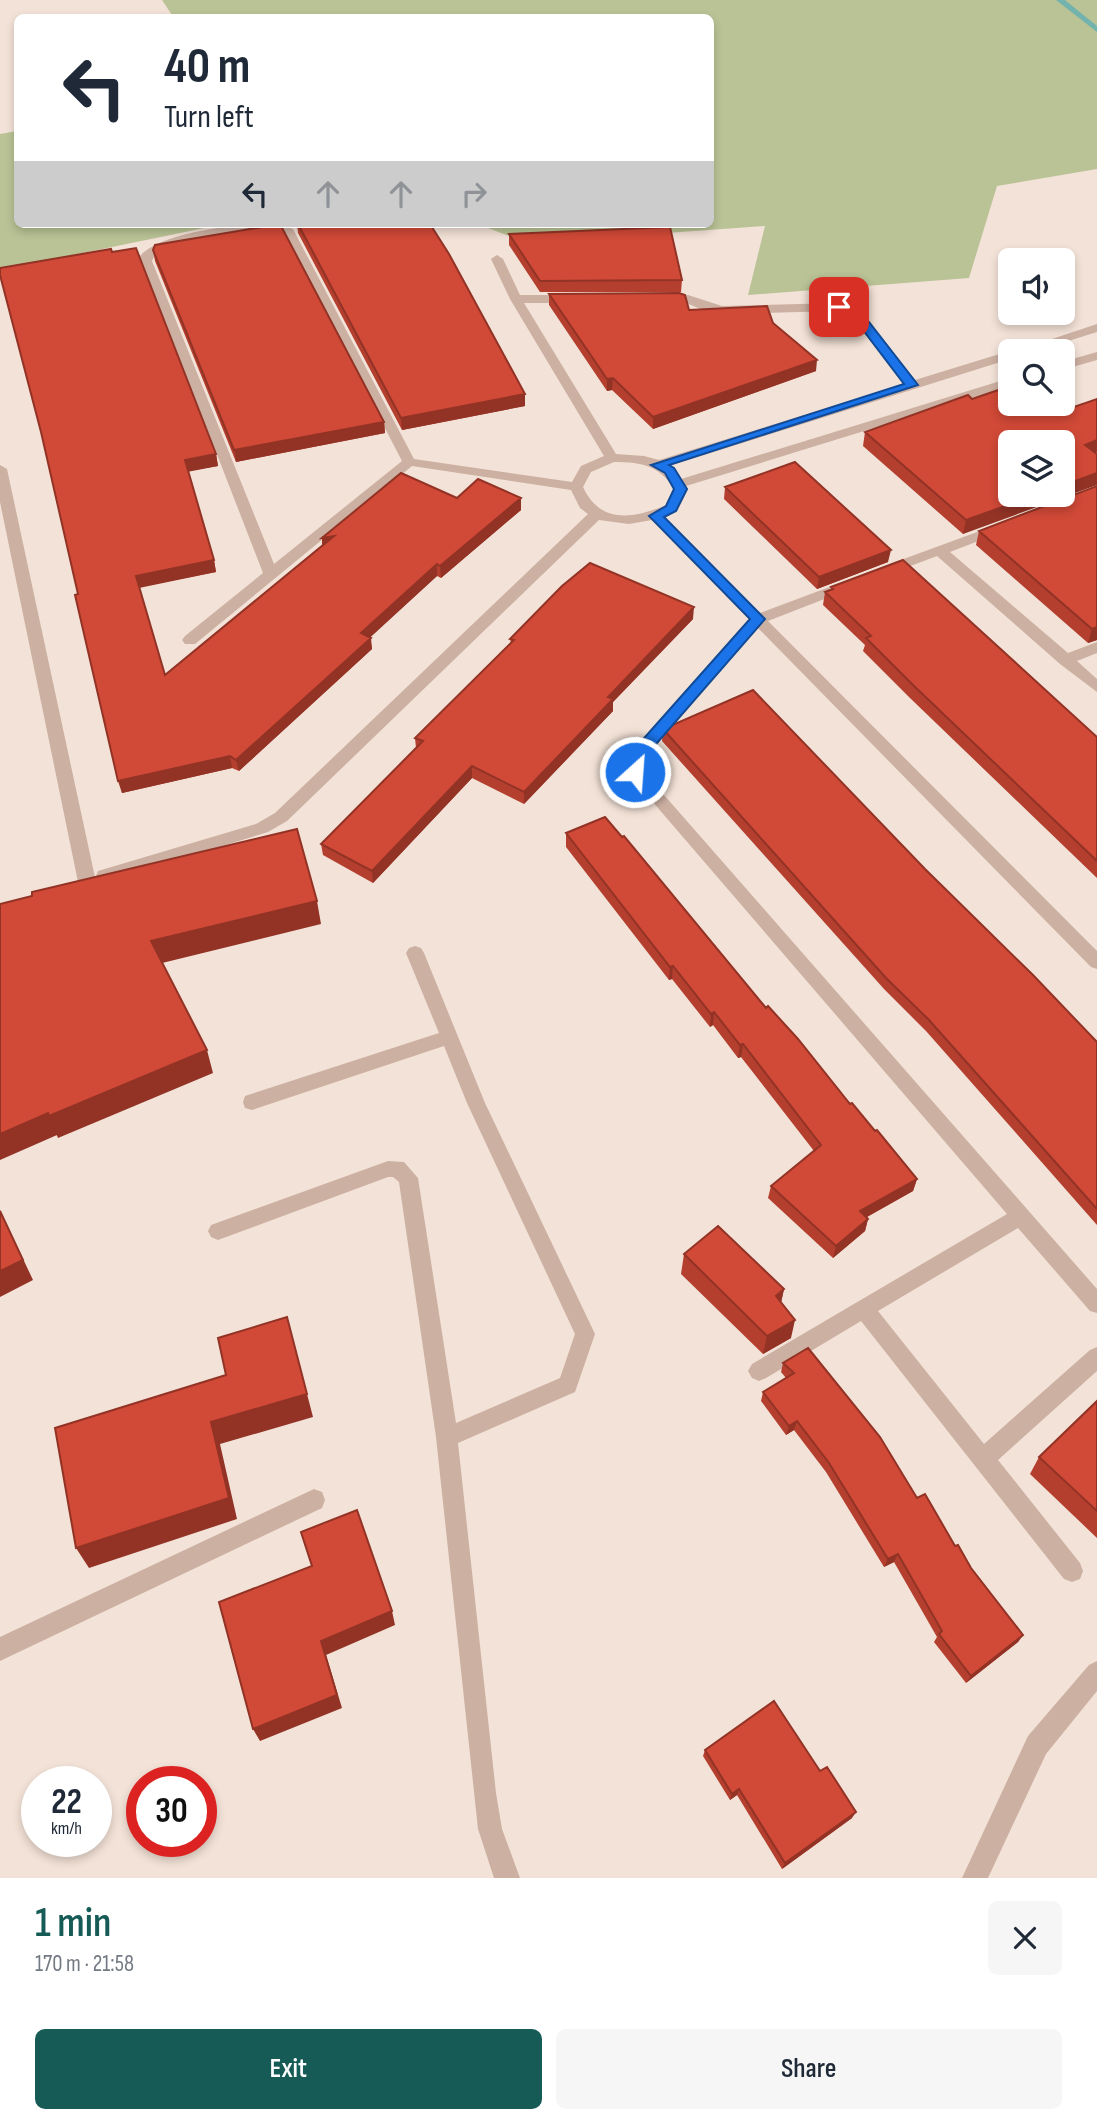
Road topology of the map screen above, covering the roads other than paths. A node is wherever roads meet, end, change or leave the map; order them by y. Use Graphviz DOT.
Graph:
graph roads {
  1 [pos="246,228"];
  2 [pos="282,228"];
  3 [pos="497,259"];
  4 [pos="652,298"];
  5 [pos="516,299"];
  6 [pos="584,299"];
  7 [pos="1095,331"];
  8 [pos="1066,339"];
  9 [pos="1097,356"];
  10 [pos="998,359"];
  11 [pos="1075,362"];
  12 [pos="912,385"];
  13 [pos="998,387"];
  14 [pos="612,458"];
  15 [pos="409,462"];
  16 [pos="657,465"];
  17 [pos="0,469"];
  18 [pos="678,484"];
  19 [pos="576,487"];
  20 [pos="598,513"];
  21 [pos="656,516"];
  22 [pos="1012,523"];
  23 [pos="939,550"];
  24 [pos="271,575"];
  25 [pos="758,619"];
  26 [pos="190,640"];
  27 [pos="1097,647"];
  28 [pos="1065,660"];
  29 [pos="1097,687"];
  30 [pos="415,953"];
  31 [pos="1097,962"];
  32 [pos="450,1037"];
  33 [pos="252,1102"];
  34 [pos="1019,1217"];
  35 [pos="218,1231"];
  36 [pos="1097,1304"];
  37 [pos="864,1309"];
  38 [pos="1097,1357"];
  39 [pos="759,1371"];
  40 [pos="447,1437"];
  41 [pos="982,1460"];
  42 [pos="314,1500"];
  43 [pos="1072,1571"];
  44 [pos="0,1649"];
  45 [pos="1097,1673"];
  46 [pos="506,1878"];
  47 [pos="975,1878"];
  1 -- 24 [label="street"];
  2 -- 15 [label="street"];
  3 -- 5 [label="street"];
  4 -- 12 [label="street"];
  5 -- 6 [label="street"];
  5 -- 14 [label="street"];
  7 -- 8 [label="street"];
  9 -- 11 [label="street"];
  10 -- 12 [label="street"];
  12 -- 16 [label="street"];
  13 -- 18 [label="street"];
  14 -- 16 [label="street"];
  14 -- 19 [label="street"];
  15 -- 19 [label="street"];
  15 -- 24 [label="street"];
  16 -- 18 [label="street"];
  17 -- 20 [label="street"];
  18 -- 21 [label="street"];
  19 -- 20 [label="street"];
  20 -- 21 [label="street"];
  21 -- 25 [label="street"];
  22 -- 23 [label="street"];
  23 -- 25 [label="street"];
  23 -- 28 [label="street"];
  24 -- 26 [label="street"];
  25 -- 31 [label="street"];
  25 -- 34 [label="street"];
  27 -- 28 [label="street"];
  28 -- 29 [label="street"];
  30 -- 32 [label="street"];
  32 -- 33 [label="street"];
  32 -- 40 [label="street"];
  34 -- 36 [label="street"];
  34 -- 37 [label="street"];
  35 -- 40 [label="street"];
  37 -- 39 [label="street"];
  37 -- 41 [label="street"];
  38 -- 41 [label="street"];
  40 -- 46 [label="street"];
  41 -- 43 [label="street"];
  42 -- 44 [label="street"];
  45 -- 47 [label="street"];
}
